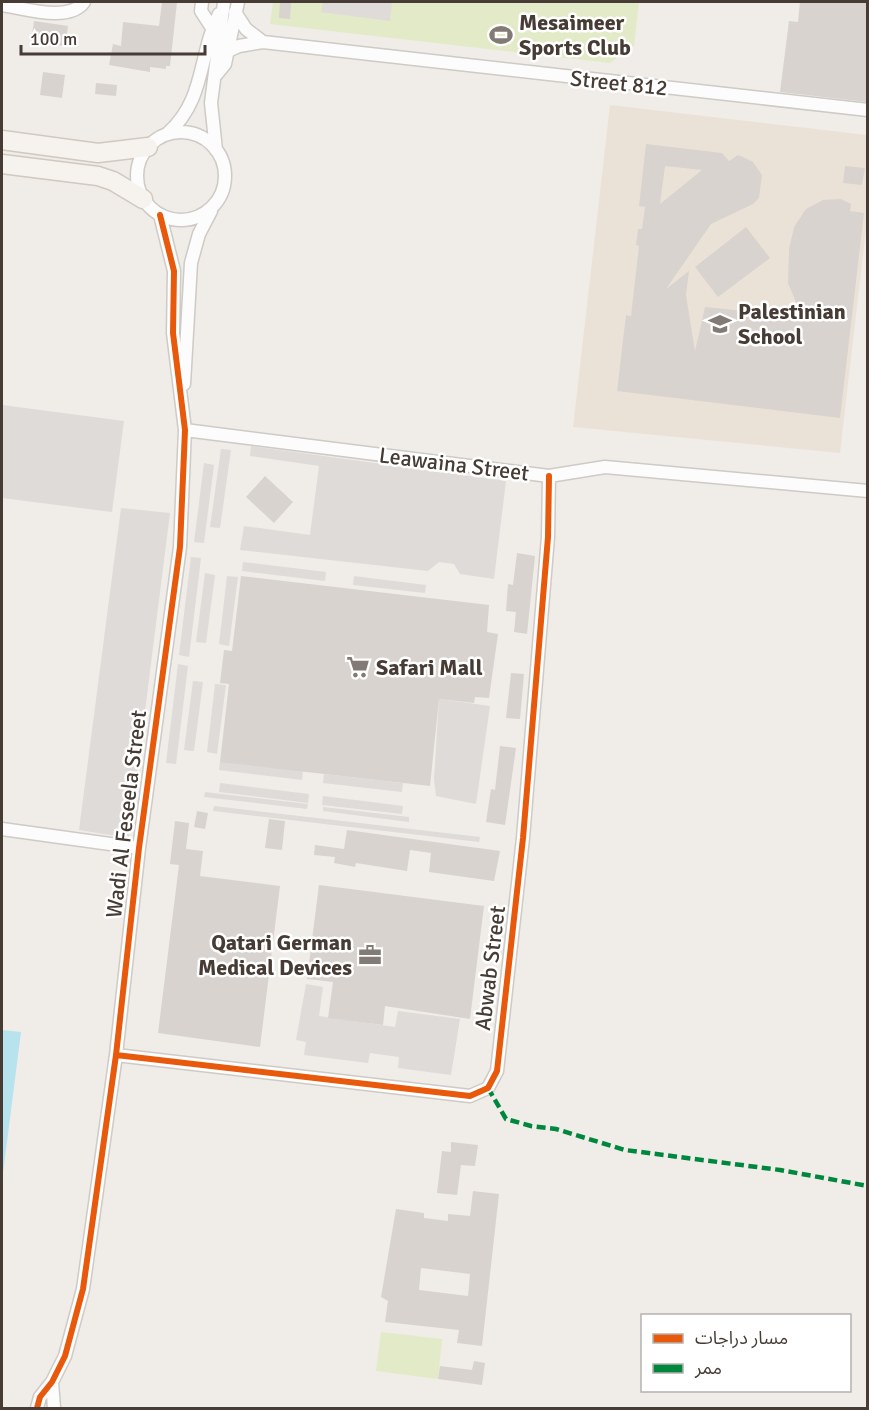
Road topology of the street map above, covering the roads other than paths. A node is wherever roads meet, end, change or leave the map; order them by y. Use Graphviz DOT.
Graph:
graph roads {
  1 [pos="84,2"];
  2 [pos="202,2"];
  3 [pos="2,5"];
  4 [pos="230,6"];
  5 [pos="212,28"];
  6 [pos="263,42"];
  7 [pos="228,51"];
  8 [pos="214,78"];
  9 [pos="867,110"];
  10 [pos="168,133"];
  11 [pos="2,140"];
  12 [pos="148,147"];
  13 [pos="216,150"];
  14 [pos="2,164"];
  15 [pos="143,199"];
  16 [pos="213,207"];
  17 [pos="160,215"];
  18 [pos="182,394"];
  19 [pos="185,430"];
  20 [pos="549,476"];
  21 [pos="867,491"];
  22 [pos="2,829"];
  23 [pos="139,848"];
  24 [pos="116,1055"];
  25 [pos="52,1382"];
  26 [pos="37,1408"];
  27 [pos="54,1408"];
  1 -- 3 [label="street"];
  2 -- 5 [label="street"];
  4 -- 5 [label="street"];
  4 -- 6 [label="street"];
  4 -- 7 [label="street"];
  4 -- 8 [label="street"];
  5 -- 10 [label="street"];
  6 -- 7 [label="street, Street 812"];
  6 -- 9 [label="street, Street 812"];
  7 -- 8 [label="street"];
  8 -- 13 [label="street"];
  10 -- 12 [label="street"];
  10 -- 13 [label="street"];
  11 -- 12 [label="street"];
  12 -- 15 [label="street"];
  13 -- 16 [label="street"];
  14 -- 15 [label="street"];
  15 -- 17 [label="street"];
  16 -- 17 [label="street"];
  16 -- 18 [label="street, Wadi Al Feseela Street"];
  17 -- 18 [label="street, Wadi Al Feseela Street"];
  18 -- 19 [label="street, Wadi Al Feseela Street"];
  19 -- 20 [label="street, Leawaina Street"];
  19 -- 23 [label="street, Wadi Al Feseela Street"];
  20 -- 21 [label="street, Leawaina Street"];
  20 -- 24 [label="street, Abwab Street"];
  22 -- 23 [label="street"];
  23 -- 24 [label="street, Wadi Al Feseela Street"];
  24 -- 25 [label="street, Wadi Al Feseela Street"];
  25 -- 26 [label="street, Wadi Al Feseela Street"];
  25 -- 27 [label="street, Wadi Al Feseela Street"];
}
